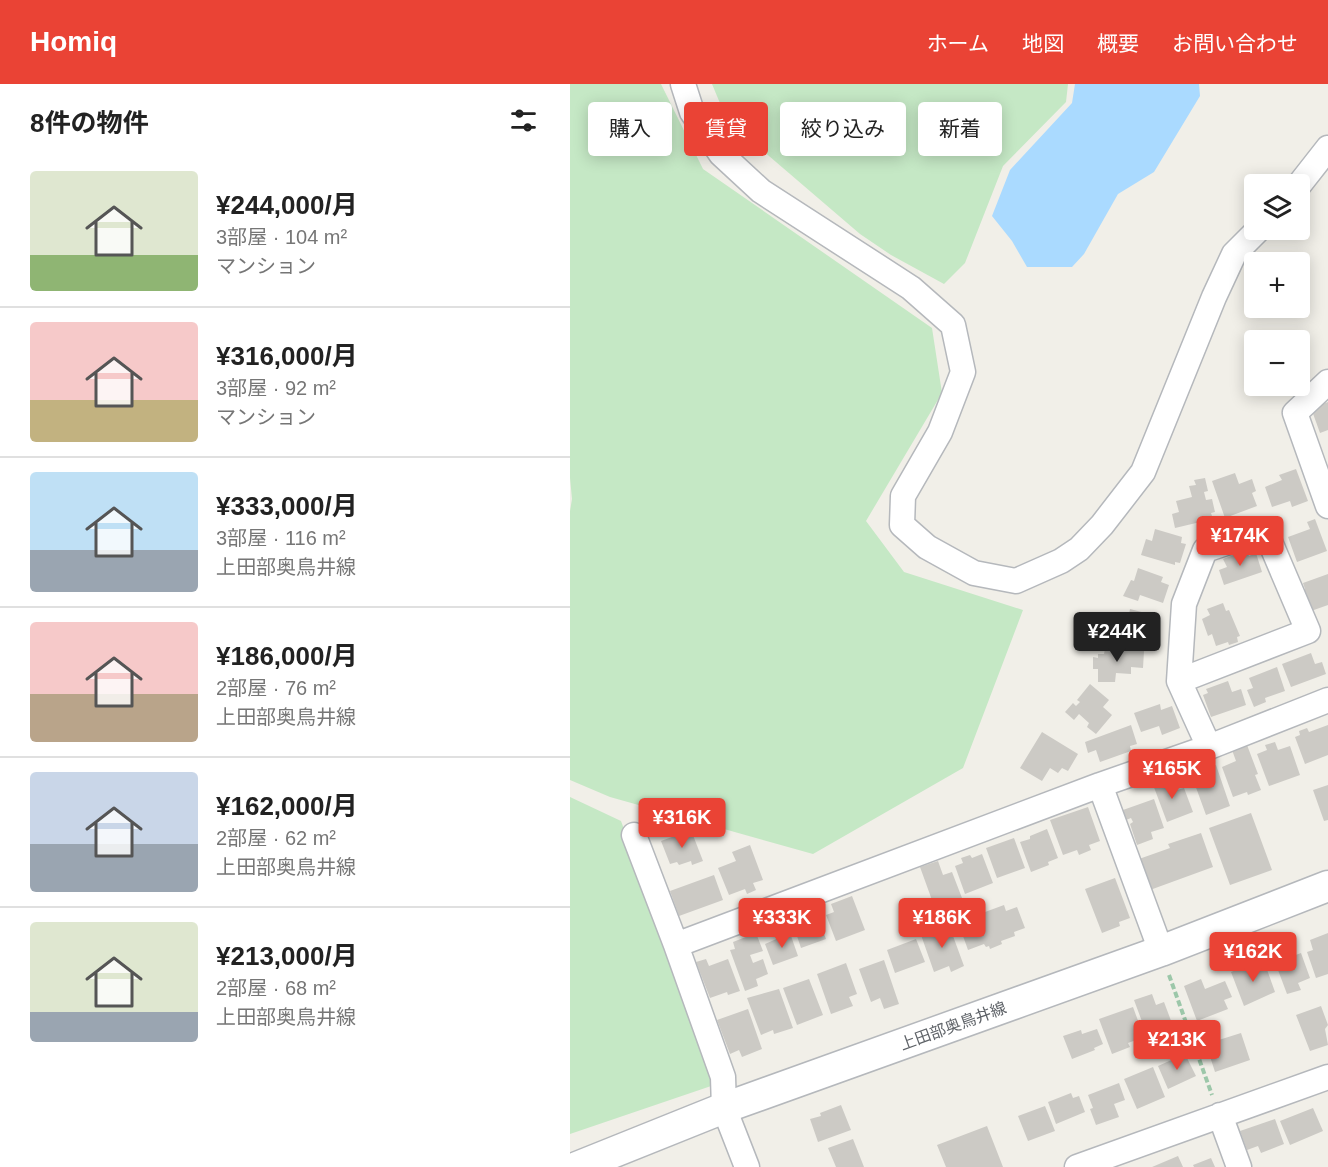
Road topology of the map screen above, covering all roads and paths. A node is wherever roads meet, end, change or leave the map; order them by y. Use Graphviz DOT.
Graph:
graph roads {
  1 [pos="683,84"];
  2 [pos="1328,148"];
  3 [pos="1308,174"];
  4 [pos="1248,240"];
  5 [pos="1328,382"];
  6 [pos="1328,506"];
  7 [pos="1179,681"];
  8 [pos="1328,700"];
  9 [pos="1209,747"];
  10 [pos="1100,785"];
  11 [pos="634,835"];
  12 [pos="1328,886"];
  13 [pos="676,945"];
  14 [pos="1161,951"];
  15 [pos="1328,1077"];
  16 [pos="724,1108"];
  17 [pos="1220,1115"];
  18 [pos="577,1167"];
  19 [pos="747,1167"];
  20 [pos="1077,1167"];
  21 [pos="1239,1167"];
  1 -- 4 [label="street"];
  2 -- 3 [label="street"];
  5 -- 6 [label="street"];
  7 -- 7 [label="street"];
  7 -- 9 [label="street"];
  8 -- 9 [label="street"];
  9 -- 10 [label="street"];
  10 -- 13 [label="street"];
  10 -- 14 [label="street"];
  11 -- 13 [label="street"];
  12 -- 14 [label="street, 上田部奥鳥井線"];
  13 -- 16 [label="street"];
  14 -- 16 [label="street, 上田部奥鳥井線"];
  14 -- 17 [label="path"];
  15 -- 17 [label="street"];
  16 -- 18 [label="street, 上田部奥鳥井線"];
  16 -- 19 [label="street"];
  17 -- 20 [label="street"];
  17 -- 21 [label="street"];
}
